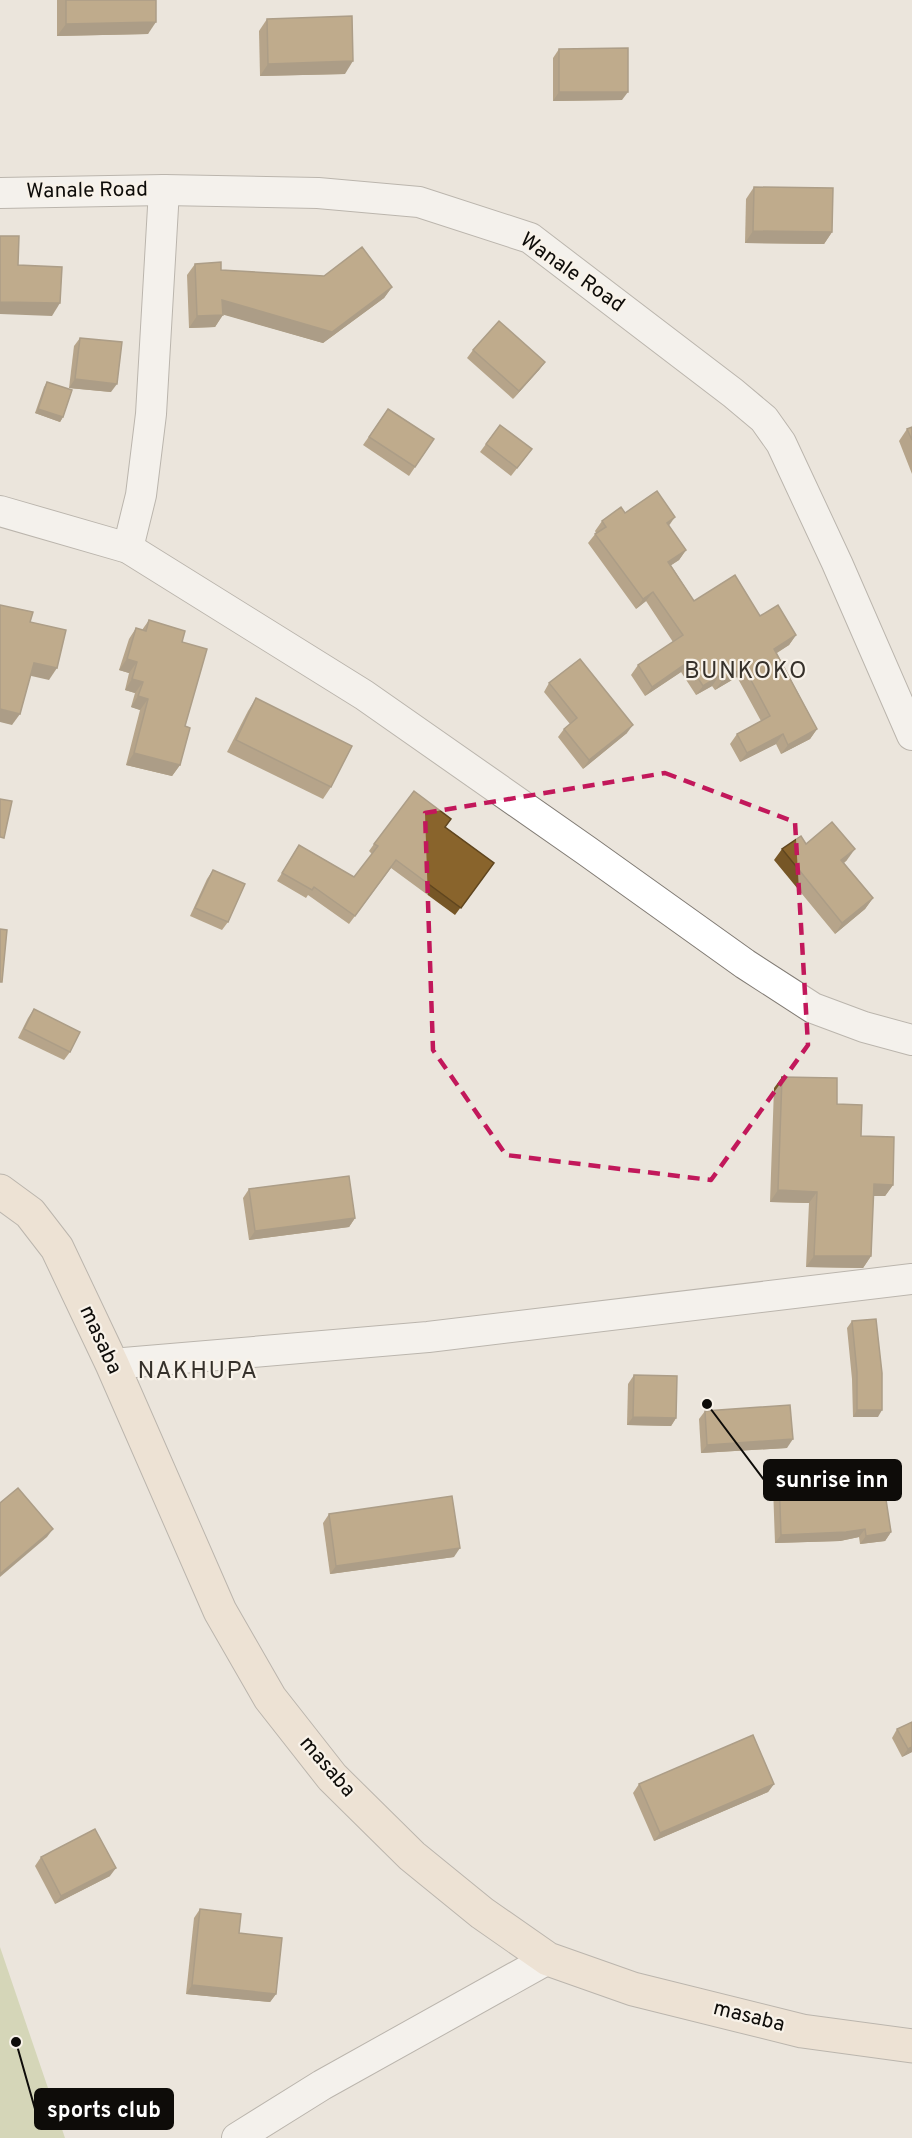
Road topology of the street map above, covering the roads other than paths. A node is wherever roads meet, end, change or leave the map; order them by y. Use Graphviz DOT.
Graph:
graph roads {
  1 [pos="164,190"];
  2 [pos="0,193"];
  3 [pos="0,511"];
  4 [pos="128,549"];
  5 [pos="912,735"];
  6 [pos="912,1040"];
  7 [pos="0,1191"];
  8 [pos="912,1279"];
  9 [pos="112,1364"];
  10 [pos="548,1959"];
  11 [pos="912,2046"];
  12 [pos="237,2138"];
  1 -- 2 [label="street, Wanale Road"];
  1 -- 4 [label="street"];
  1 -- 5 [label="street, Wanale Road"];
  3 -- 4 [label="street"];
  4 -- 6 [label="street"];
  7 -- 9 [label="street, masaba"];
  8 -- 9 [label="street"];
  9 -- 10 [label="street, masaba"];
  10 -- 11 [label="street, masaba"];
  10 -- 12 [label="street"];
}
